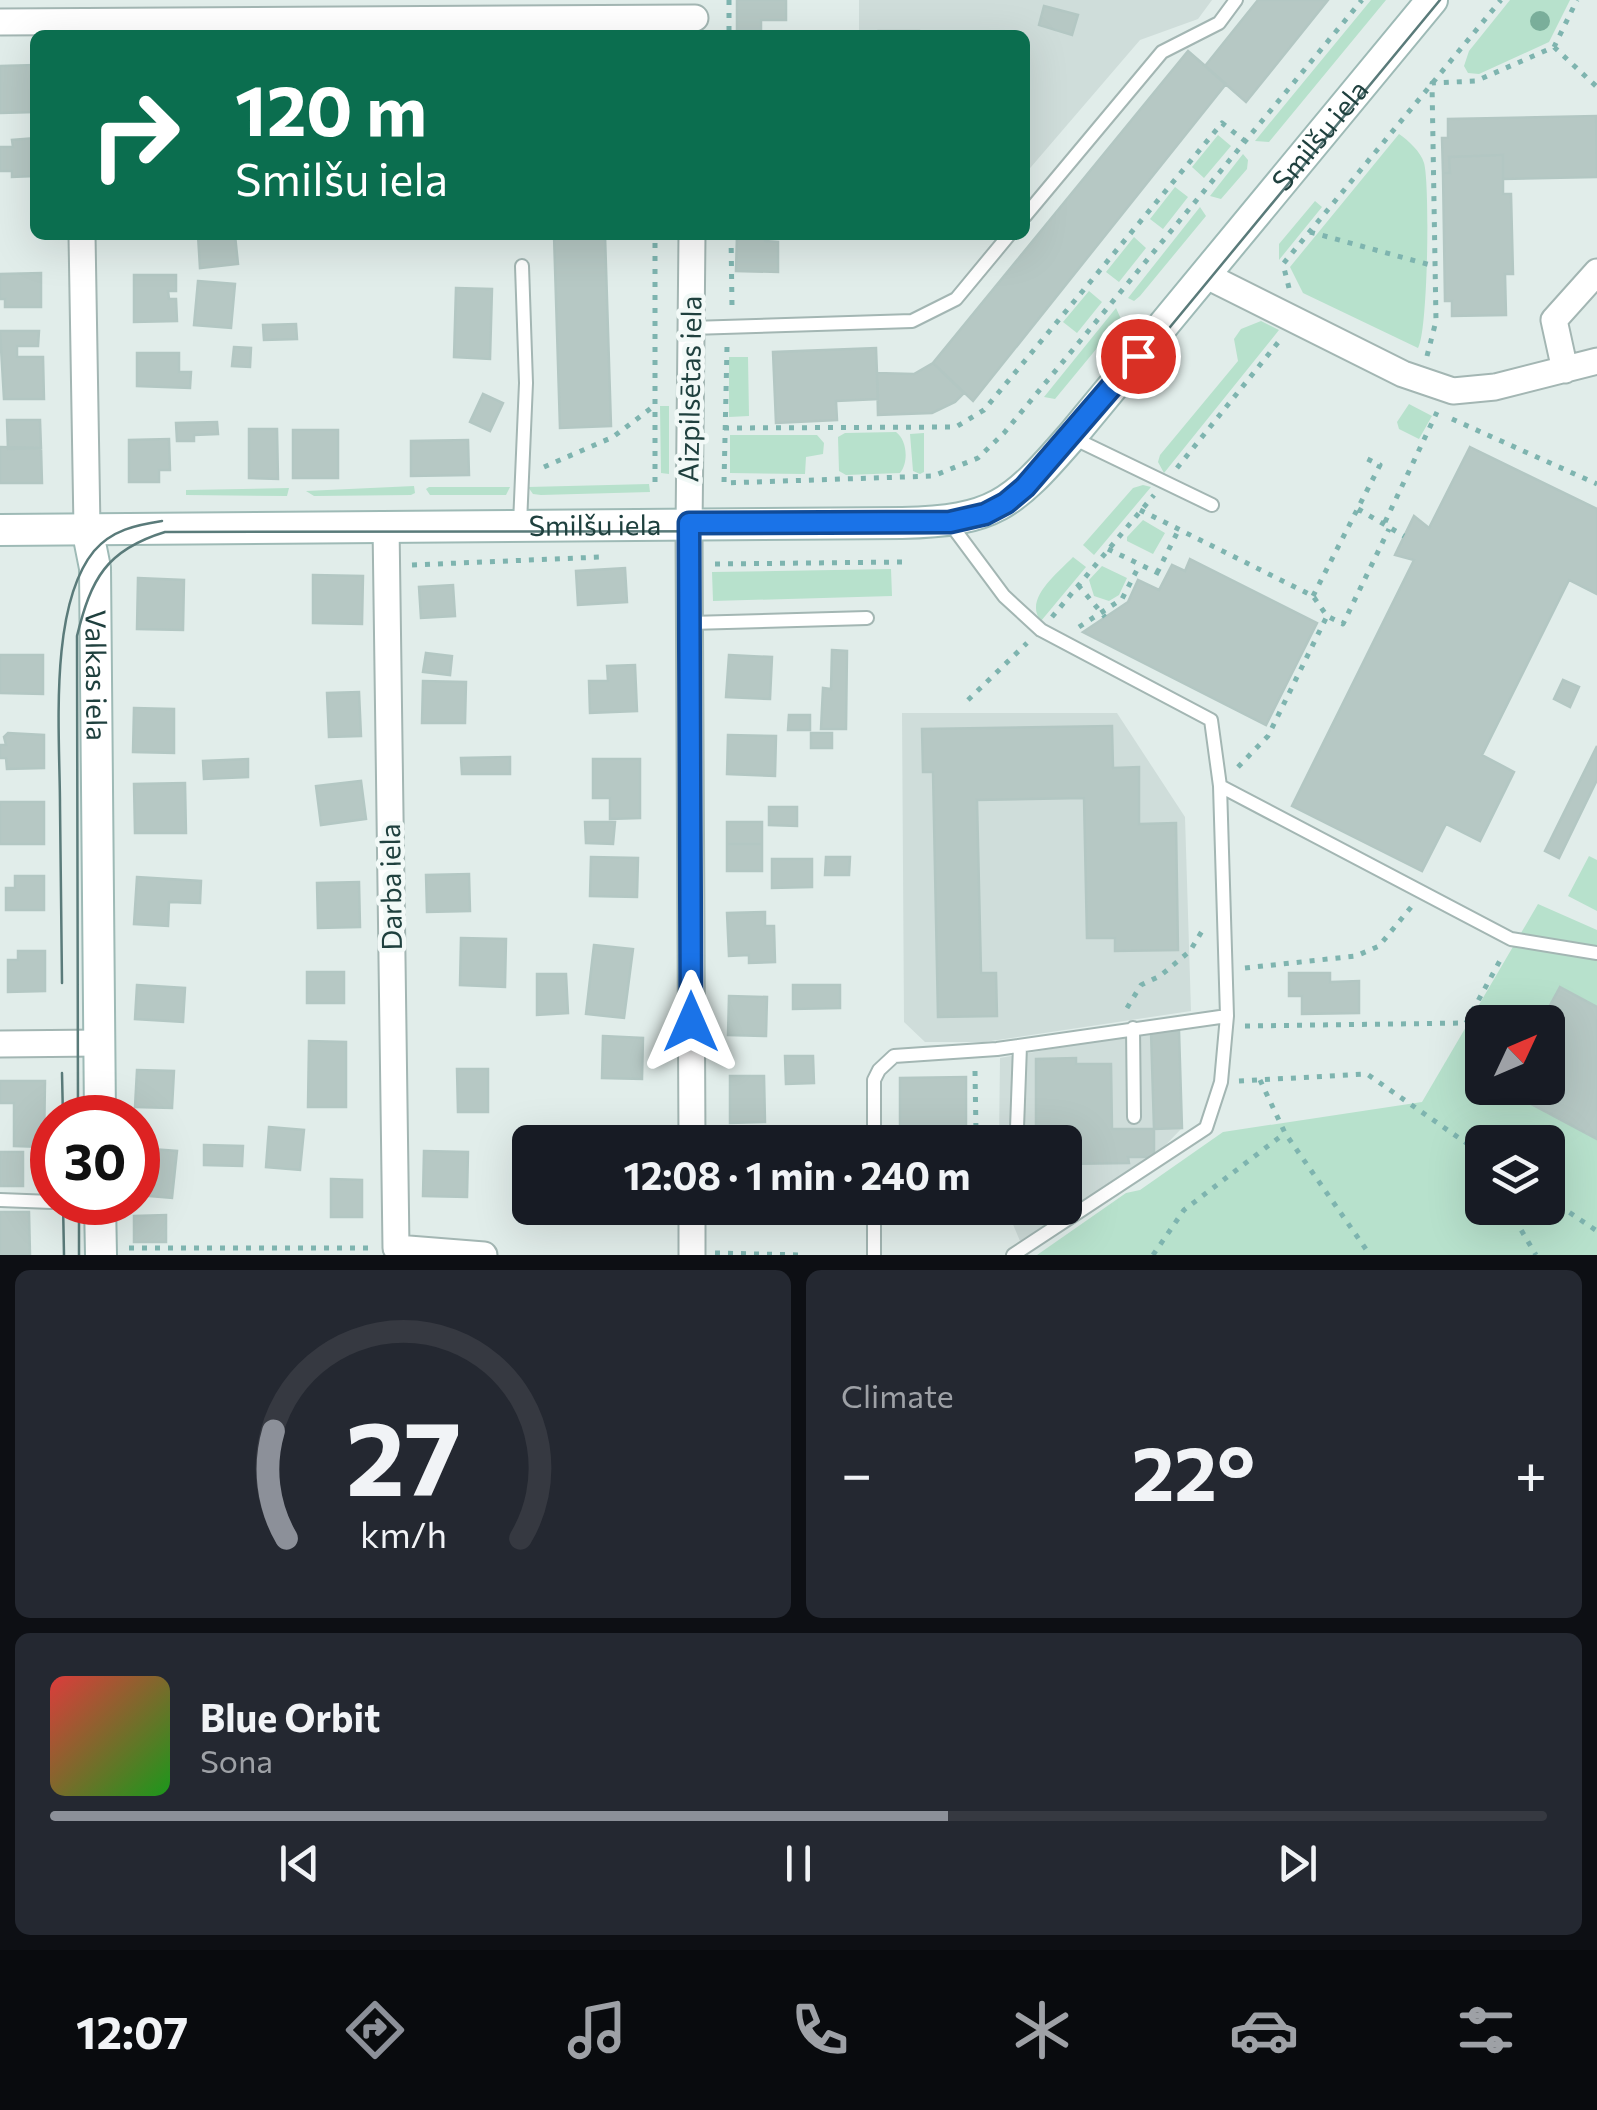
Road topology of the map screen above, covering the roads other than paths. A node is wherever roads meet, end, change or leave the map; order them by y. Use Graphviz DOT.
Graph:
graph roads {
  1 [pos="1236,0"];
  2 [pos="1432,0"];
  3 [pos="468,9"];
  4 [pos="695,18"];
  5 [pos="80,19"];
  6 [pos="0,22"];
  7 [pos="1030,210"];
  8 [pos="82,240"];
  9 [pos="692,240"];
  10 [pos="1005,240"];
  11 [pos="522,266"];
  12 [pos="1597,272"];
  13 [pos="1204,275"];
  14 [pos="691,328"];
  15 [pos="1597,361"];
  16 [pos="1565,370"];
  17 [pos="1071,438"];
  18 [pos="1212,505"];
  19 [pos="950,522"];
  20 [pos="689,523"];
  21 [pos="520,524"];
  22 [pos="386,525"];
  23 [pos="87,528"];
  24 [pos="0,530"];
  25 [pos="866,618"];
  26 [pos="690,623"];
  27 [pos="1220,786"];
  28 [pos="1597,953"];
  29 [pos="1226,1021"];
  30 [pos="1132,1028"];
  31 [pos="100,1042"];
  32 [pos="0,1044"];
  33 [pos="1020,1046"];
  34 [pos="100,1095"];
  35 [pos="1134,1117"];
  36 [pos="692,1125"];
  37 [pos="874,1125"];
  38 [pos="1017,1125"];
  39 [pos="0,1200"];
  40 [pos="30,1201"];
  41 [pos="107,1225"];
  42 [pos="692,1225"];
  43 [pos="874,1225"];
  44 [pos="115,1252"];
  45 [pos="692,1254"];
  46 [pos="484,1255"];
  47 [pos="874,1255"];
  48 [pos="1013,1255"];
  1 -- 7 [label="lane"];
  2 -- 13 [label="street, Smilšu iela"];
  3 -- 4 [label="street"];
  3 -- 5 [label="street"];
  5 -- 6 [label="street"];
  8 -- 23 [label="street, Valkas iela"];
  9 -- 14 [label="street, Aizpilsētas iela"];
  10 -- 14 [label="lane"];
  11 -- 21 [label="lane"];
  12 -- 16 [label="street"];
  13 -- 16 [label="street"];
  13 -- 17 [label="street, Smilšu iela"];
  14 -- 20 [label="street, Aizpilsētas iela"];
  15 -- 16 [label="street"];
  17 -- 18 [label="lane"];
  17 -- 19 [label="street, Smilšu iela"];
  19 -- 20 [label="street, Smilšu iela"];
  19 -- 27 [label="lane"];
  20 -- 21 [label="street, Smilšu iela"];
  20 -- 26 [label="street, Aizpilsētas iela"];
  21 -- 22 [label="street, Smilšu iela"];
  22 -- 23 [label="street, Smilšu iela"];
  22 -- 46 [label="street, Darba iela"];
  23 -- 24 [label="street, Smilšu iela"];
  23 -- 31 [label="street, Valkas iela"];
  25 -- 26 [label="lane"];
  26 -- 36 [label="street, Aizpilsētas iela"];
  27 -- 28 [label="lane"];
  27 -- 29 [label="lane"];
  29 -- 30 [label="lane"];
  29 -- 48 [label="lane"];
  30 -- 33 [label="lane"];
  30 -- 35 [label="lane"];
  31 -- 32 [label="street"];
  31 -- 34 [label="street, Valkas iela"];
  33 -- 37 [label="lane"];
  33 -- 38 [label="lane"];
  39 -- 40 [label="lane"];
  41 -- 44 [label="street"];
  42 -- 45 [label="street"];
  43 -- 47 [label="lane"];
}
